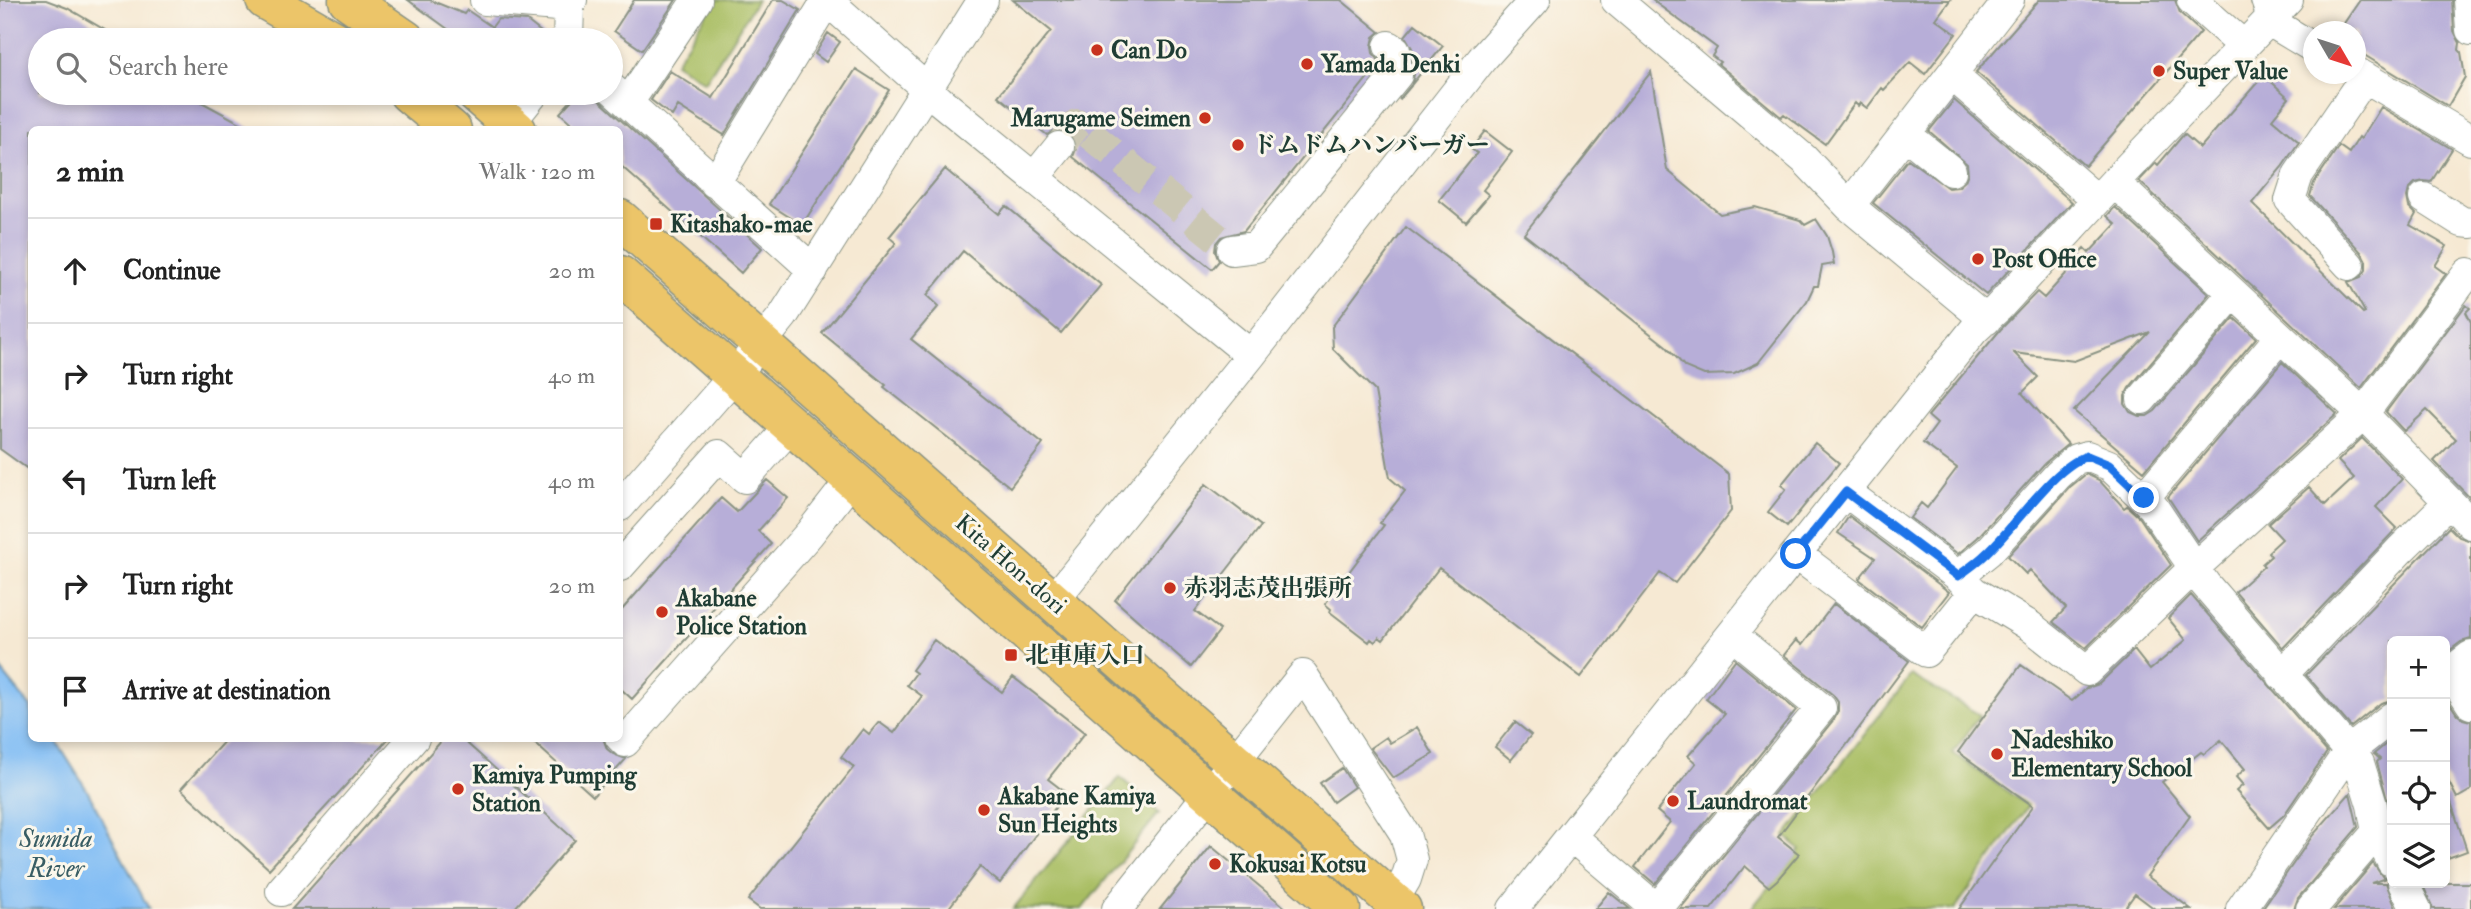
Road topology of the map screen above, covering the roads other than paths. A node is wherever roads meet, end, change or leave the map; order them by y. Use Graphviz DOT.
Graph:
graph roads {
  1 [pos="265,0"];
  2 [pos="348,0"];
  3 [pos="485,0"];
  4 [pos="697,0"];
  5 [pos="827,0"];
  6 [pos="983,0"];
  7 [pos="1535,0"];
  8 [pos="1616,0"];
  9 [pos="2009,0"];
  10 [pos="2192,0"];
  11 [pos="2469,0"];
  12 [pos="570,4"];
  13 [pos="2276,5"];
  14 [pos="313,28"];
  15 [pos="389,28"];
  16 [pos="569,28"];
  17 [pos="2471,30"];
  18 [pos="2303,42"];
  19 [pos="1390,46"];
  20 [pos="2244,46"];
  21 [pos="1952,75"];
  22 [pos="2366,79"];
  23 [pos="2354,84"];
  24 [pos="926,89"];
  25 [pos="623,91"];
  26 [pos="623,100"];
  27 [pos="422,105"];
  28 [pos="489,105"];
  29 [pos="526,105"];
  30 [pos="447,126"];
  31 [pos="513,126"];
  32 [pos="1905,134"];
  33 [pos="2471,140"];
  34 [pos="1059,147"];
  35 [pos="1951,171"];
  36 [pos="1034,177"];
  37 [pos="715,183"];
  38 [pos="2106,191"];
  39 [pos="2424,198"];
  40 [pos="1849,206"];
  41 [pos="623,222"];
  42 [pos="2471,223"];
  43 [pos="2471,229"];
  44 [pos="1232,250"];
  45 [pos="2349,265"];
  46 [pos="813,270"];
  47 [pos="2469,276"];
  48 [pos="623,278"];
  49 [pos="2233,293"];
  50 [pos="1986,320"];
  51 [pos="2280,337"];
  52 [pos="761,344"];
  53 [pos="1251,355"];
  54 [pos="734,376"];
  55 [pos="2142,399"];
  56 [pos="2363,414"];
  57 [pos="792,426"];
  58 [pos="852,479"];
  59 [pos="1846,492"];
  60 [pos="2144,498"];
  61 [pos="623,503"];
  62 [pos="2448,503"];
  63 [pos="2471,524"];
  64 [pos="1796,554"];
  65 [pos="623,563"];
  66 [pos="2194,568"];
  67 [pos="1966,584"];
  68 [pos="1053,601"];
  69 [pos="1732,635"];
  70 [pos="2455,668"];
  71 [pos="2281,675"];
  72 [pos="2471,704"];
  73 [pos="2387,721"];
  74 [pos="623,740"];
  75 [pos="411,742"];
  76 [pos="2348,751"];
  77 [pos="1235,761"];
  78 [pos="1209,794"];
  79 [pos="2377,832"];
  80 [pos="1572,836"];
  81 [pos="2387,852"];
  82 [pos="281,891"];
  83 [pos="1397,905"];
  84 [pos="2246,907"];
  85 [pos="1117,909"];
  86 [pos="1341,909"];
  87 [pos="1513,909"];
  88 [pos="2311,909"];
  1 -- 14 [label="highway"];
  2 -- 15 [label="highway"];
  3 -- 12 [label="street"];
  4 -- 25 [label="street"];
  5 -- 24 [label="street"];
  5 -- 37 [label="street"];
  6 -- 24 [label="street"];
  7 -- 53 [label="street"];
  8 -- 40 [label="street"];
  9 -- 21 [label="street"];
  10 -- 20 [label="street"];
  11 -- 17 [label="street"];
  12 -- 16 [label="street"];
  13 -- 18 [label="street"];
  13 -- 20 [label="street"];
  19 -- 44 [label="street"];
  20 -- 38 [label="street"];
  21 -- 32 [label="street"];
  21 -- 38 [label="street"];
  22 -- 33 [label="street"];
  23 -- 45 [label="street"];
  24 -- 36 [label="street"];
  24 -- 46 [label="street"];
  26 -- 37 [label="street"];
  27 -- 30 [label="highway"];
  28 -- 31 [label="highway"];
  29 -- 31 [label="street"];
  32 -- 35 [label="street"];
  32 -- 40 [label="street"];
  34 -- 36 [label="street"];
  36 -- 53 [label="street"];
  37 -- 46 [label="street"];
  38 -- 49 [label="street"];
  38 -- 50 [label="street"];
  39 -- 42 [label="street"];
  40 -- 50 [label="street"];
  41 -- 52 [label="highway, Kita Hon-dori"];
  43 -- 47 [label="street"];
  46 -- 52 [label="street"];
  47 -- 56 [label="street"];
  48 -- 54 [label="highway, Kita Hon-dori"];
  49 -- 51 [label="street"];
  49 -- 55 [label="street"];
  50 -- 59 [label="street"];
  51 -- 56 [label="street"];
  51 -- 60 [label="street"];
  52 -- 54 [label="street"];
  52 -- 68 [label="highway, Kita Hon-dori"];
  53 -- 68 [label="street"];
  54 -- 57 [label="highway, Kita Hon-dori"];
  54 -- 61 [label="street"];
  56 -- 62 [label="street"];
  56 -- 66 [label="street"];
  57 -- 58 [label="highway, Kita Hon-dori"];
  57 -- 65 [label="street"];
  58 -- 74 [label="street"];
  58 -- 78 [label="highway, Kita Hon-dori"];
  59 -- 64 [label="street"];
  59 -- 67 [label="street"];
  60 -- 66 [label="street"];
  60 -- 67 [label="street"];
  62 -- 63 [label="street"];
  62 -- 71 [label="street"];
  64 -- 67 [label="street"];
  64 -- 69 [label="street"];
  66 -- 67 [label="street"];
  66 -- 71 [label="street"];
  68 -- 77 [label="highway, Kita Hon-dori"];
  69 -- 80 [label="street"];
  69 -- 80 [label="street"];
  70 -- 72 [label="street"];
  71 -- 76 [label="street"];
  73 -- 76 [label="street"];
  75 -- 82 [label="street"];
  76 -- 79 [label="street"];
  76 -- 84 [label="street"];
  77 -- 78 [label="street"];
  77 -- 83 [label="highway, Kita Hon-dori"];
  77 -- 83 [label="street"];
  78 -- 85 [label="street"];
  78 -- 86 [label="highway, Kita Hon-dori"];
  79 -- 81 [label="street"];
  79 -- 88 [label="street"];
  80 -- 87 [label="street"];
}
